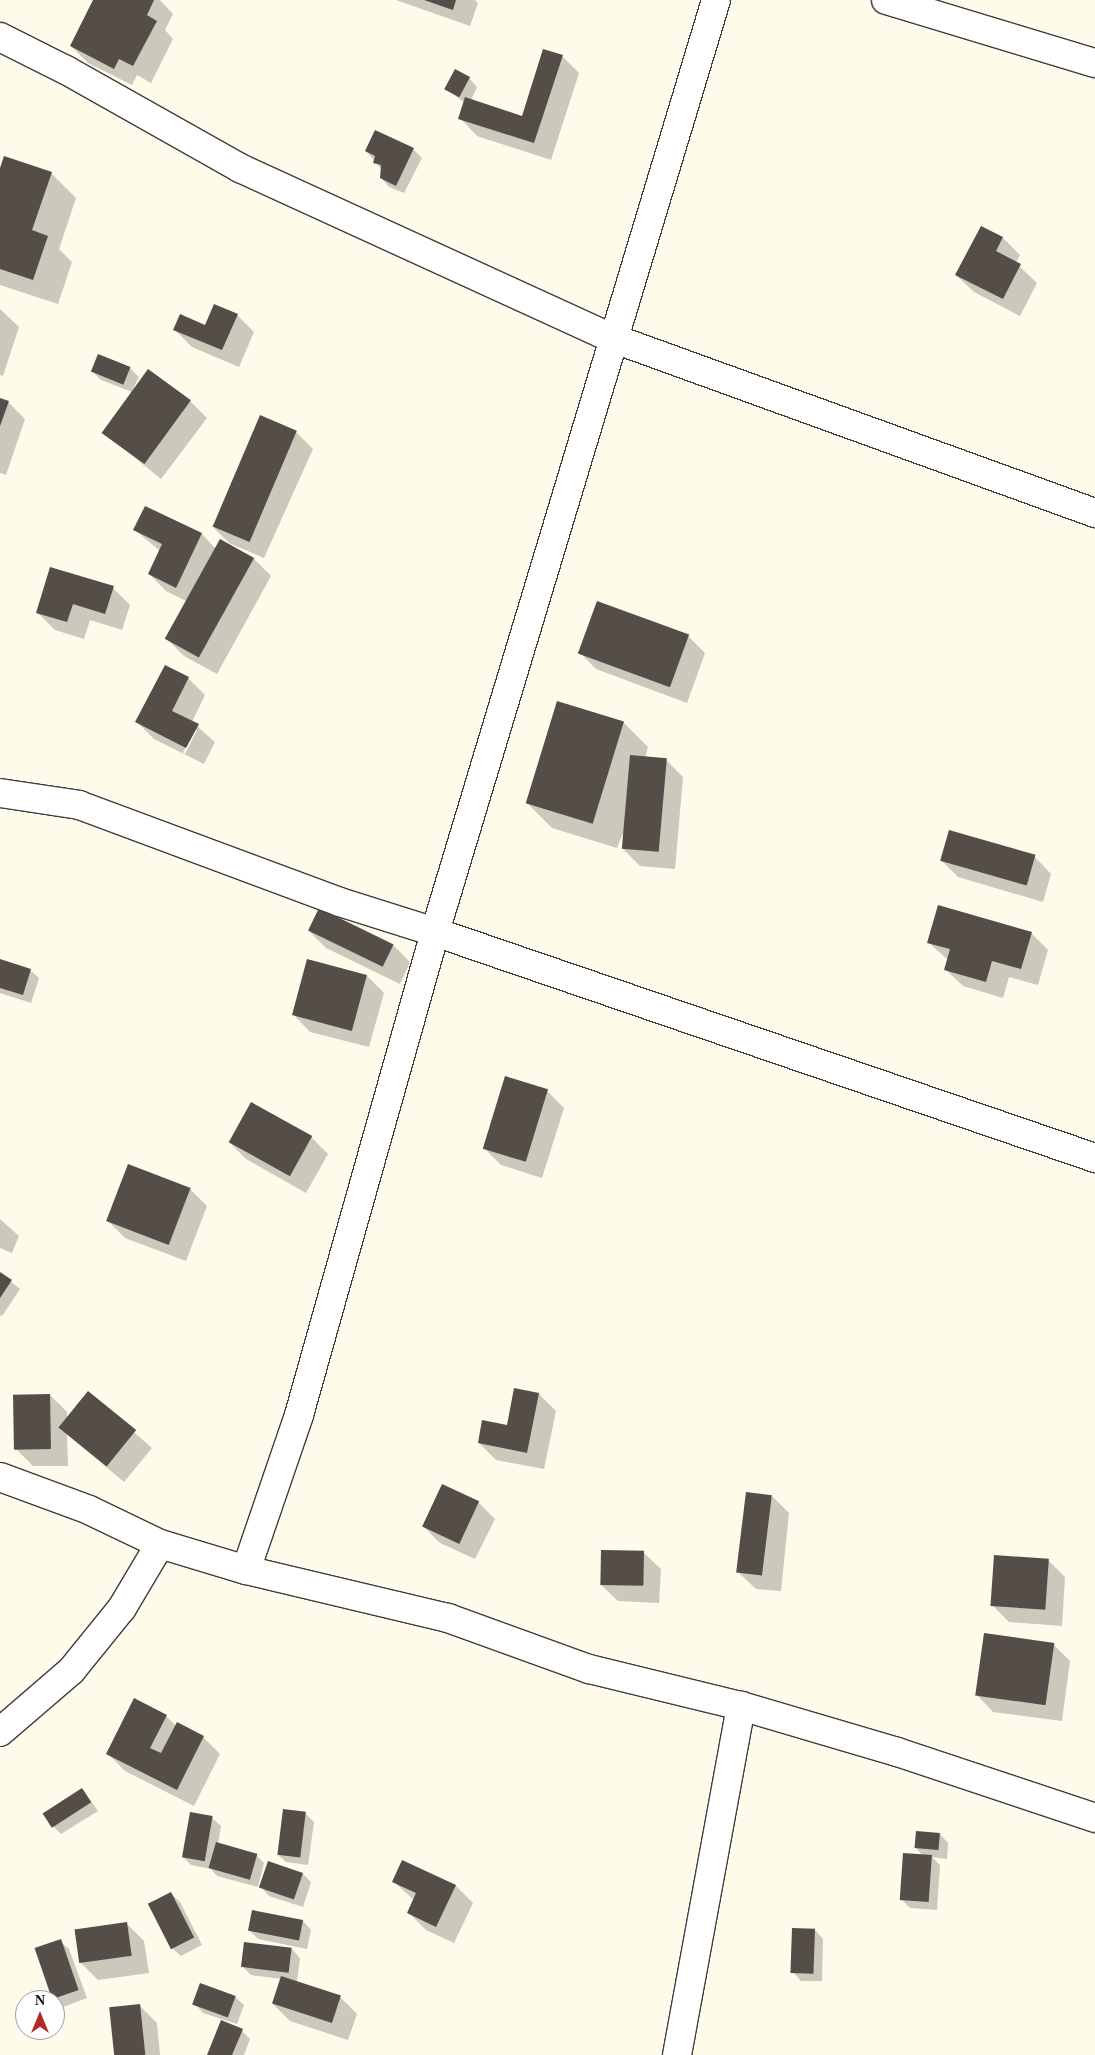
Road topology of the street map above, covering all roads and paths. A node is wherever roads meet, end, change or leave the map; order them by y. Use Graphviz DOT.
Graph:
graph roads {
  1 [pos="716,0"];
  2 [pos="886,0"];
  3 [pos="0,37"];
  4 [pos="1095,64"];
  5 [pos="612,338"];
  6 [pos="1095,513"];
  7 [pos="0,793"];
  8 [pos="435,932"];
  9 [pos="1095,1158"];
  10 [pos="0,1477"];
  11 [pos="160,1544"];
  12 [pos="246,1570"];
  13 [pos="741,1706"];
  14 [pos="0,1732"];
  15 [pos="1095,1818"];
  16 [pos="677,2055"];
  1 -- 5 [label="street"];
  2 -- 4 [label="street"];
  3 -- 5 [label="street"];
  5 -- 6 [label="street"];
  5 -- 8 [label="street"];
  7 -- 8 [label="street"];
  8 -- 9 [label="street"];
  8 -- 12 [label="street"];
  10 -- 11 [label="street"];
  11 -- 12 [label="street"];
  11 -- 14 [label="street"];
  12 -- 13 [label="street"];
  13 -- 15 [label="street"];
  13 -- 16 [label="street"];
}
